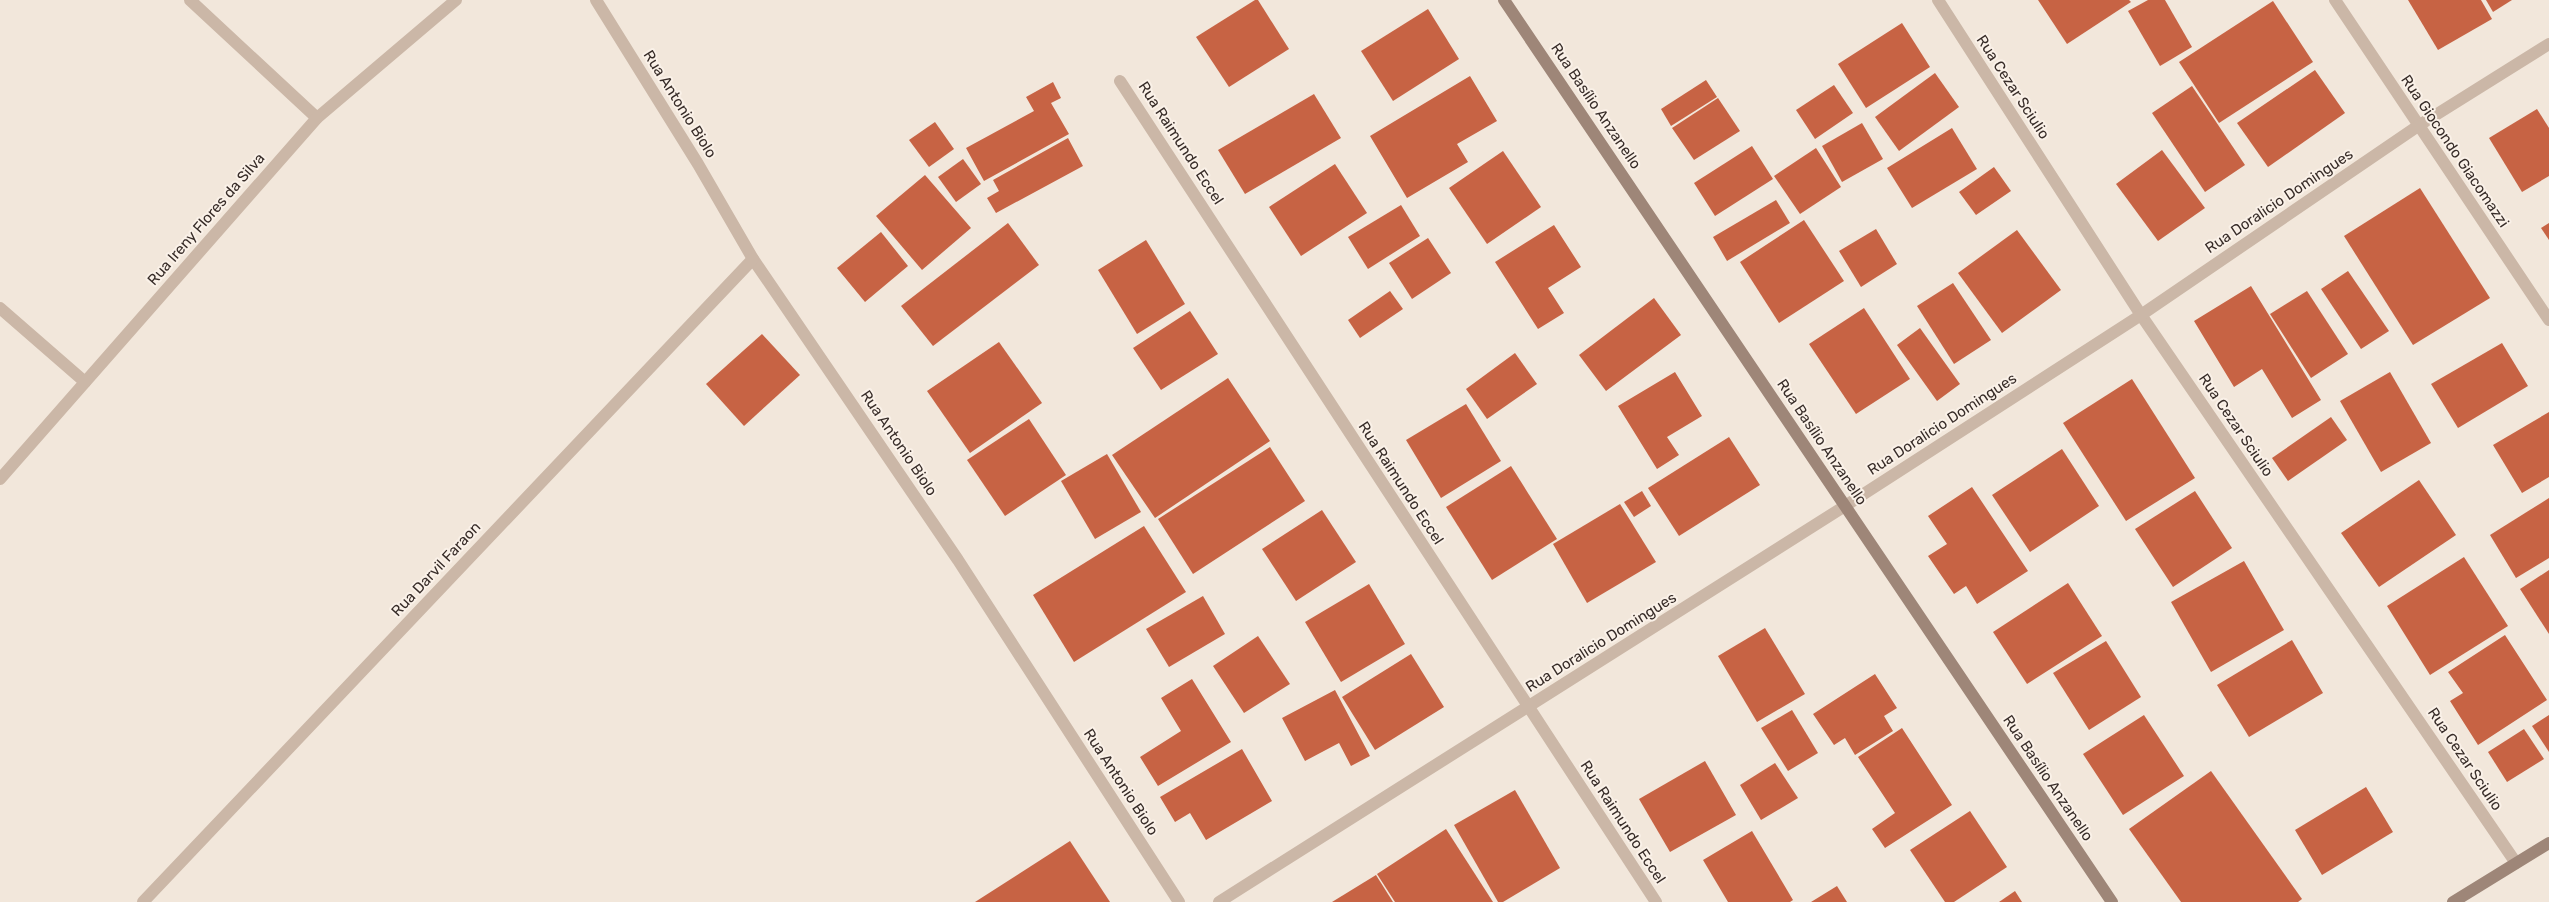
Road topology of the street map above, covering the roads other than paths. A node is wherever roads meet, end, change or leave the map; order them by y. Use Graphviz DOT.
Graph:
graph roads {
  1 [pos="190,0"];
  2 [pos="456,0"];
  3 [pos="596,0"];
  4 [pos="1504,0"];
  5 [pos="1938,0"];
  6 [pos="2336,0"];
  7 [pos="2549,44"];
  8 [pos="1120,81"];
  9 [pos="317,118"];
  10 [pos="2418,126"];
  11 [pos="753,259"];
  12 [pos="0,308"];
  13 [pos="2141,315"];
  14 [pos="2549,320"];
  15 [pos="85,382"];
  16 [pos="0,479"];
  17 [pos="1845,506"];
  18 [pos="1528,707"];
  19 [pos="2549,843"];
  20 [pos="2516,863"];
  21 [pos="143,902"];
  22 [pos="1179,902"];
  23 [pos="1219,902"];
  24 [pos="1656,902"];
  25 [pos="2112,902"];
  26 [pos="2453,902"];
  1 -- 9 [label="street"];
  2 -- 9 [label="street, Rua Ireny Flores da Silva"];
  3 -- 11 [label="street, Rua Antonio Biolo"];
  4 -- 17 [label="street, Rua Basílio Anzanello"];
  5 -- 13 [label="street, Rua Cezar Sciulio"];
  6 -- 10 [label="street, Rua Giocondo Giacomazzi"];
  7 -- 10 [label="street, Rua Doralicio Domingues"];
  8 -- 18 [label="street, Rua Raimundo Eccel"];
  9 -- 15 [label="street, Rua Ireny Flores da Silva"];
  10 -- 13 [label="street, Rua Doralicio Domingues"];
  10 -- 14 [label="street, Rua Giocondo Giacomazzi"];
  11 -- 21 [label="street, Rua Darvil Faraon"];
  11 -- 22 [label="street, Rua Antonio Biolo"];
  12 -- 15 [label="street"];
  13 -- 17 [label="street, Rua Doralicio Domingues"];
  13 -- 20 [label="street, Rua Cezar Sciulio"];
  15 -- 16 [label="street, Rua Ireny Flores da Silva"];
  17 -- 18 [label="street, Rua Doralicio Domingues"];
  17 -- 25 [label="street, Rua Basílio Anzanello"];
  18 -- 23 [label="street, Rua Doralicio Domingues"];
  18 -- 24 [label="street, Rua Raimundo Eccel"];
  19 -- 20 [label="street"];
  20 -- 26 [label="street"];
}
